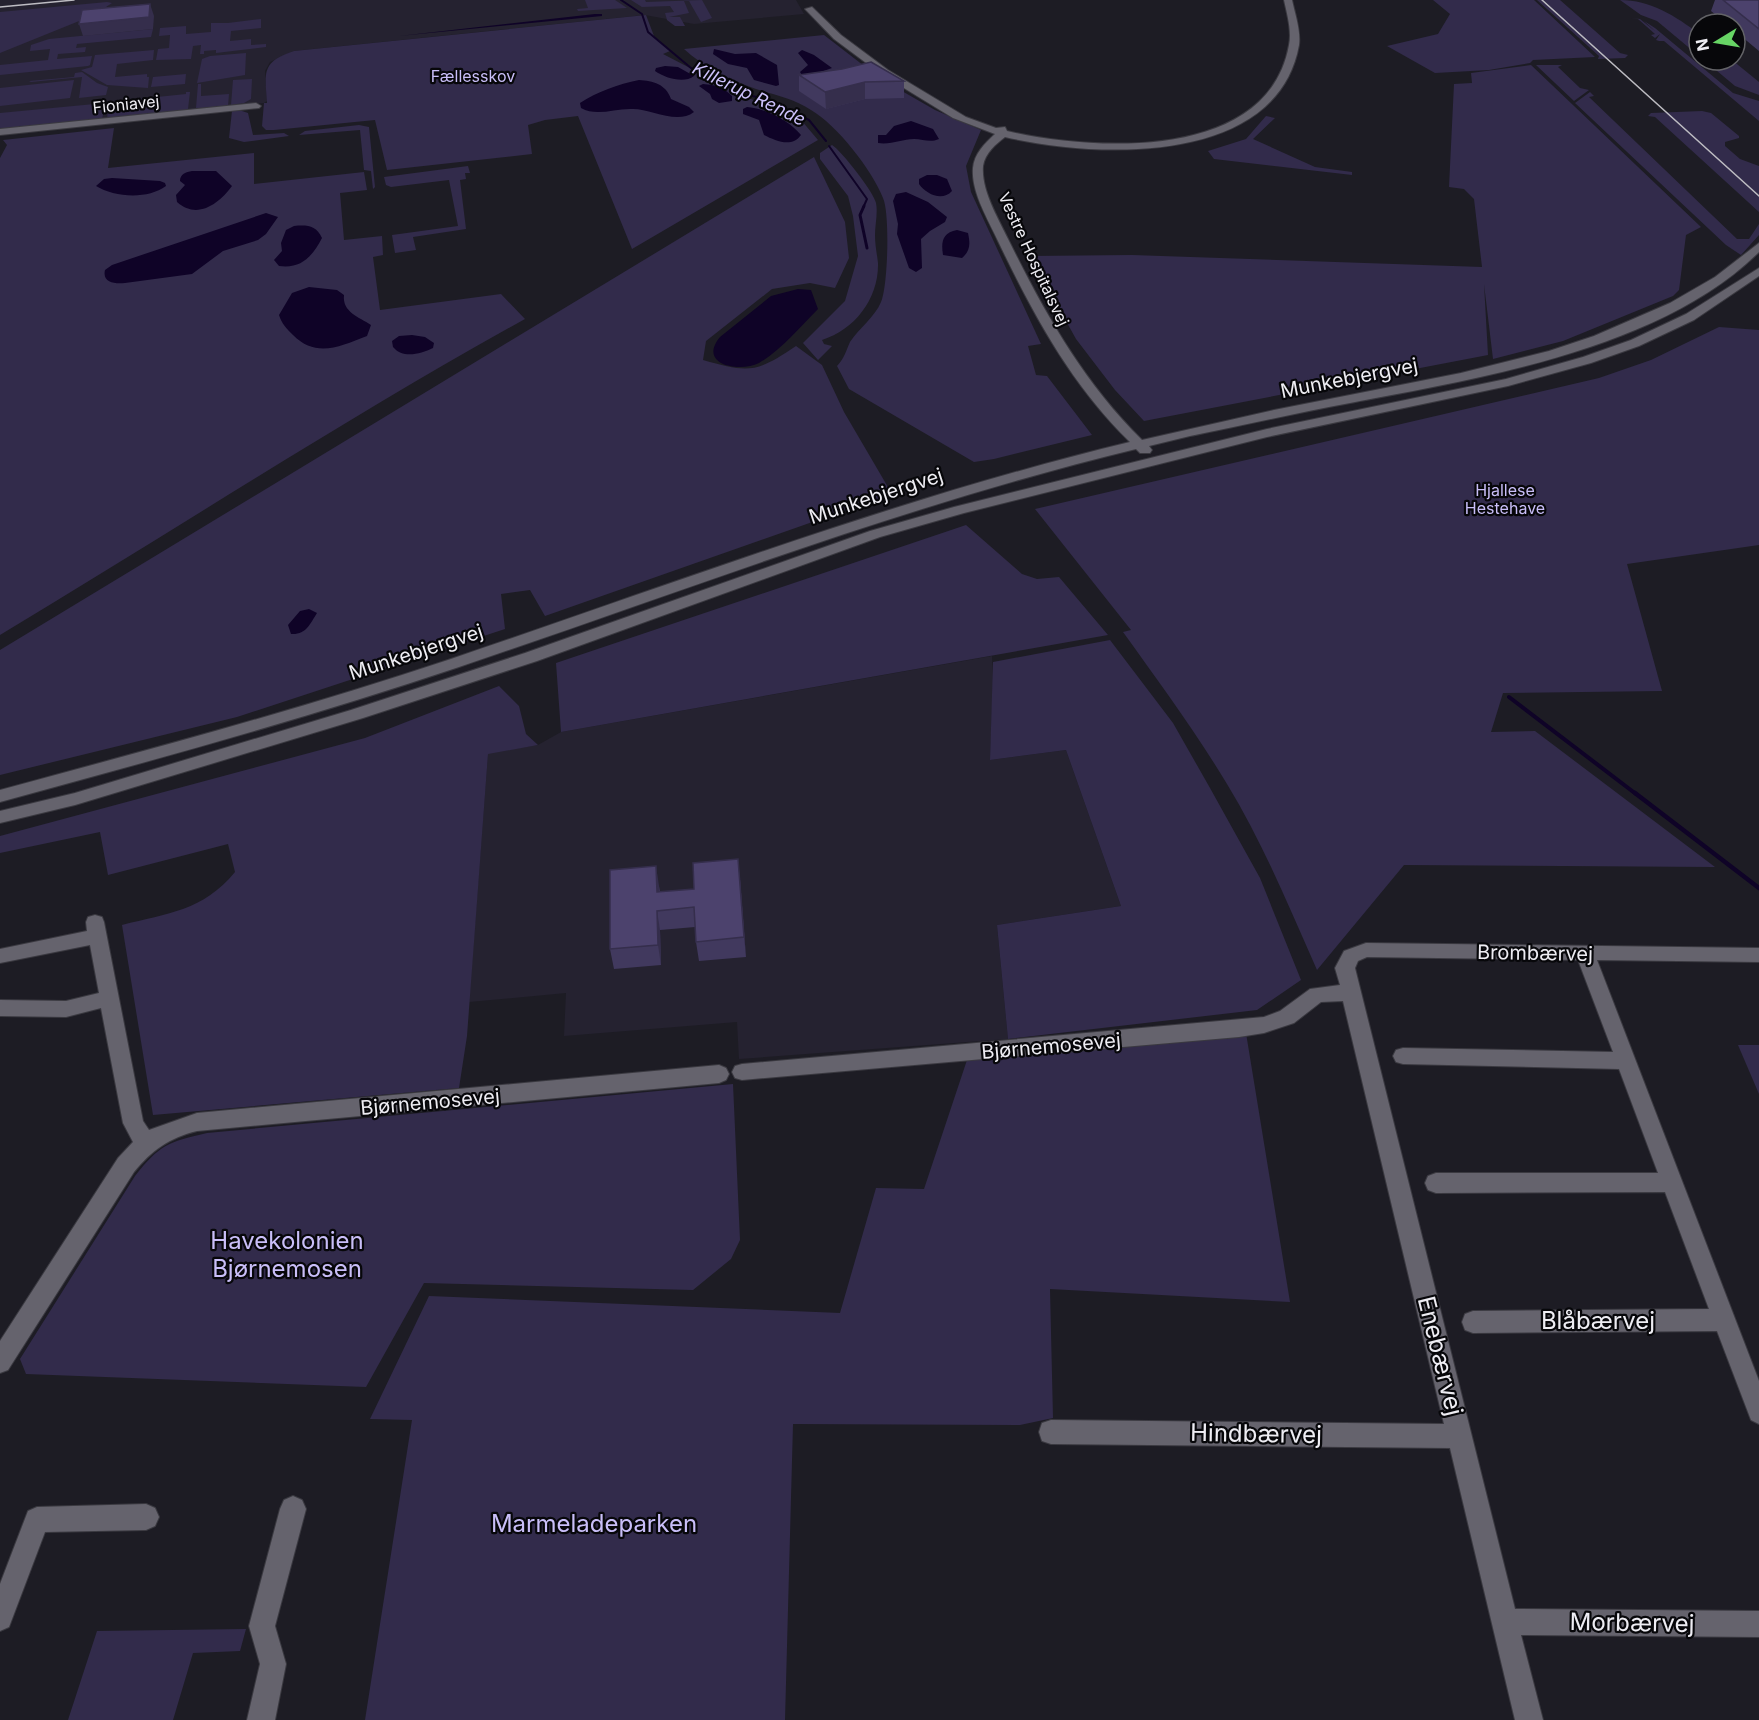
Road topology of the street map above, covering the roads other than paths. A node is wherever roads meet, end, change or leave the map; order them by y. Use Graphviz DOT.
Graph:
graph roads {
  1 [pos="1288,0"];
  2 [pos="806,5"];
  3 [pos="256,106"];
  4 [pos="999,131"];
  5 [pos="0,132"];
  6 [pos="1053,144"];
  7 [pos="1117,146"];
  8 [pos="980,180"];
  9 [pos="1759,246"];
  10 [pos="1759,271"];
  11 [pos="1137,444"];
  12 [pos="1155,460"];
  13 [pos="831,550"];
  14 [pos="0,796"];
  15 [pos="0,817"];
  16 [pos="1585,953"];
  17 [pos="1759,955"];
  18 [pos="0,956"];
  19 [pos="1352,992"];
  20 [pos="110,998"];
  21 [pos="0,1008"];
  22 [pos="1403,1056"];
  23 [pos="1626,1061"];
  24 [pos="742,1072"];
  25 [pos="719,1074"];
  26 [pos="145,1143"];
  27 [pos="1672,1182"];
  28 [pos="1436,1184"];
  29 [pos="1724,1320"];
  30 [pos="1473,1322"];
  31 [pos="0,1362"];
  32 [pos="1759,1412"];
  33 [pos="1051,1432"];
  34 [pos="1460,1436"];
  35 [pos="293,1509"];
  36 [pos="146,1517"];
  37 [pos="0,1618"];
  38 [pos="1505,1622"];
  39 [pos="1759,1624"];
  40 [pos="261,1720"];
  41 [pos="1529,1720"];
  1 -- 7 [label="street"];
  2 -- 4 [label="street"];
  3 -- 5 [label="street, Fioniavej"];
  4 -- 6 [label="street"];
  4 -- 7 [label="street"];
  4 -- 8 [label="street, Vestre Hospitalsvej"];
  6 -- 7 [label="street"];
  6 -- 8 [label="street"];
  8 -- 11 [label="street, Vestre Hospitalsvej"];
  9 -- 11 [label="street, Munkebjergvej"];
  10 -- 12 [label="street, Munkebjergvej"];
  11 -- 12 [label="street, Vestre Hospitalsvej"];
  11 -- 13 [label="street"];
  11 -- 14 [label="street, Munkebjergvej"];
  12 -- 13 [label="street, Munkebjergvej"];
  13 -- 15 [label="street, Munkebjergvej"];
  16 -- 17 [label="street, Brombærvej"];
  16 -- 19 [label="street, Brombærvej"];
  16 -- 23 [label="street"];
  18 -- 20 [label="street"];
  19 -- 24 [label="street, Bjørnemosevej"];
  19 -- 34 [label="street, Enebærvej"];
  20 -- 21 [label="street"];
  20 -- 26 [label="street"];
  22 -- 23 [label="street"];
  23 -- 27 [label="street"];
  25 -- 26 [label="street, Bjørnemosevej"];
  26 -- 31 [label="street, Bjørnemosevej"];
  27 -- 28 [label="street"];
  27 -- 29 [label="street"];
  29 -- 30 [label="street, Blåbærvej"];
  29 -- 32 [label="street"];
  33 -- 34 [label="street, Hindbærvej"];
  34 -- 38 [label="street, Enebærvej"];
  35 -- 40 [label="street"];
  36 -- 37 [label="street"];
  38 -- 39 [label="street, Morbærvej"];
  38 -- 41 [label="street, Enebærvej"];
}
